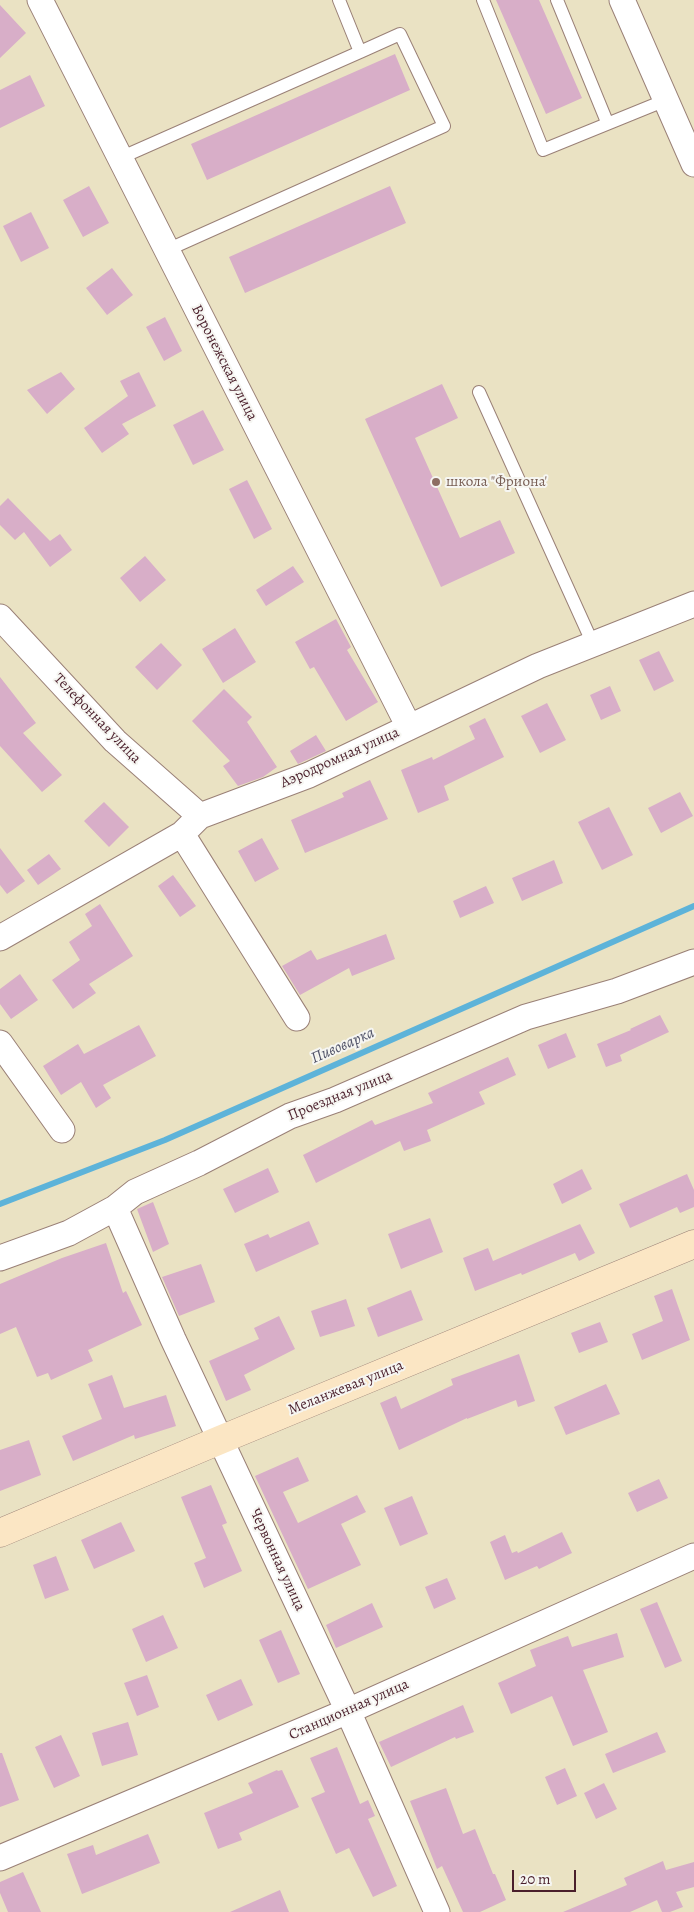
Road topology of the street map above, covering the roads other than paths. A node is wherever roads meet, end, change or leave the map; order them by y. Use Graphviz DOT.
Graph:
graph roads {
  1 [pos="40,0"];
  2 [pos="339,0"];
  3 [pos="482,0"];
  4 [pos="557,0"];
  5 [pos="622,0"];
  6 [pos="360,52"];
  7 [pos="666,100"];
  8 [pos="608,122"];
  9 [pos="120,158"];
  10 [pos="694,164"];
  11 [pos="167,250"];
  12 [pos="480,392"];
  13 [pos="694,604"];
  14 [pos="0,617"];
  15 [pos="593,644"];
  16 [pos="409,727"];
  17 [pos="200,816"];
  18 [pos="182,834"];
  19 [pos="0,938"];
  20 [pos="694,962"];
  21 [pos="297,1018"];
  22 [pos="0,1043"];
  23 [pos="62,1130"];
  24 [pos="115,1208"];
  25 [pos="694,1244"];
  26 [pos="0,1258"];
  27 [pos="220,1440"];
  28 [pos="0,1533"];
  29 [pos="694,1556"];
  30 [pos="348,1712"];
  31 [pos="0,1858"];
  32 [pos="436,1912"];
  1 -- 9 [label="street, Воронежская улица"];
  2 -- 6 [label="lane"];
  3 -- 8 [label="lane"];
  4 -- 8 [label="lane"];
  5 -- 7 [label="street"];
  6 -- 9 [label="lane"];
  6 -- 11 [label="lane"];
  7 -- 8 [label="lane"];
  7 -- 10 [label="street"];
  9 -- 11 [label="street, Воронежская улица"];
  11 -- 16 [label="street, Воронежская улица"];
  12 -- 15 [label="lane"];
  13 -- 15 [label="street, Аэродромная улица"];
  14 -- 17 [label="street, Телефонная улица"];
  15 -- 16 [label="street, Аэродромная улица"];
  16 -- 17 [label="street, Аэродромная улица"];
  17 -- 18 [label="street, Аэродромная улица"];
  18 -- 19 [label="street, Аэродромная улица"];
  18 -- 21 [label="street"];
  20 -- 24 [label="street, Проездная улица"];
  22 -- 23 [label="street"];
  24 -- 26 [label="street, Проездная улица"];
  24 -- 27 [label="street, Червонная улица"];
  25 -- 27 [label="street, Меланжевая улица"];
  27 -- 28 [label="street, Меланжевая улица"];
  27 -- 30 [label="street, Червонная улица"];
  29 -- 30 [label="street, Станционная улица"];
  30 -- 31 [label="street, Станционная улица"];
  30 -- 32 [label="street, Червонная улица"];
}
